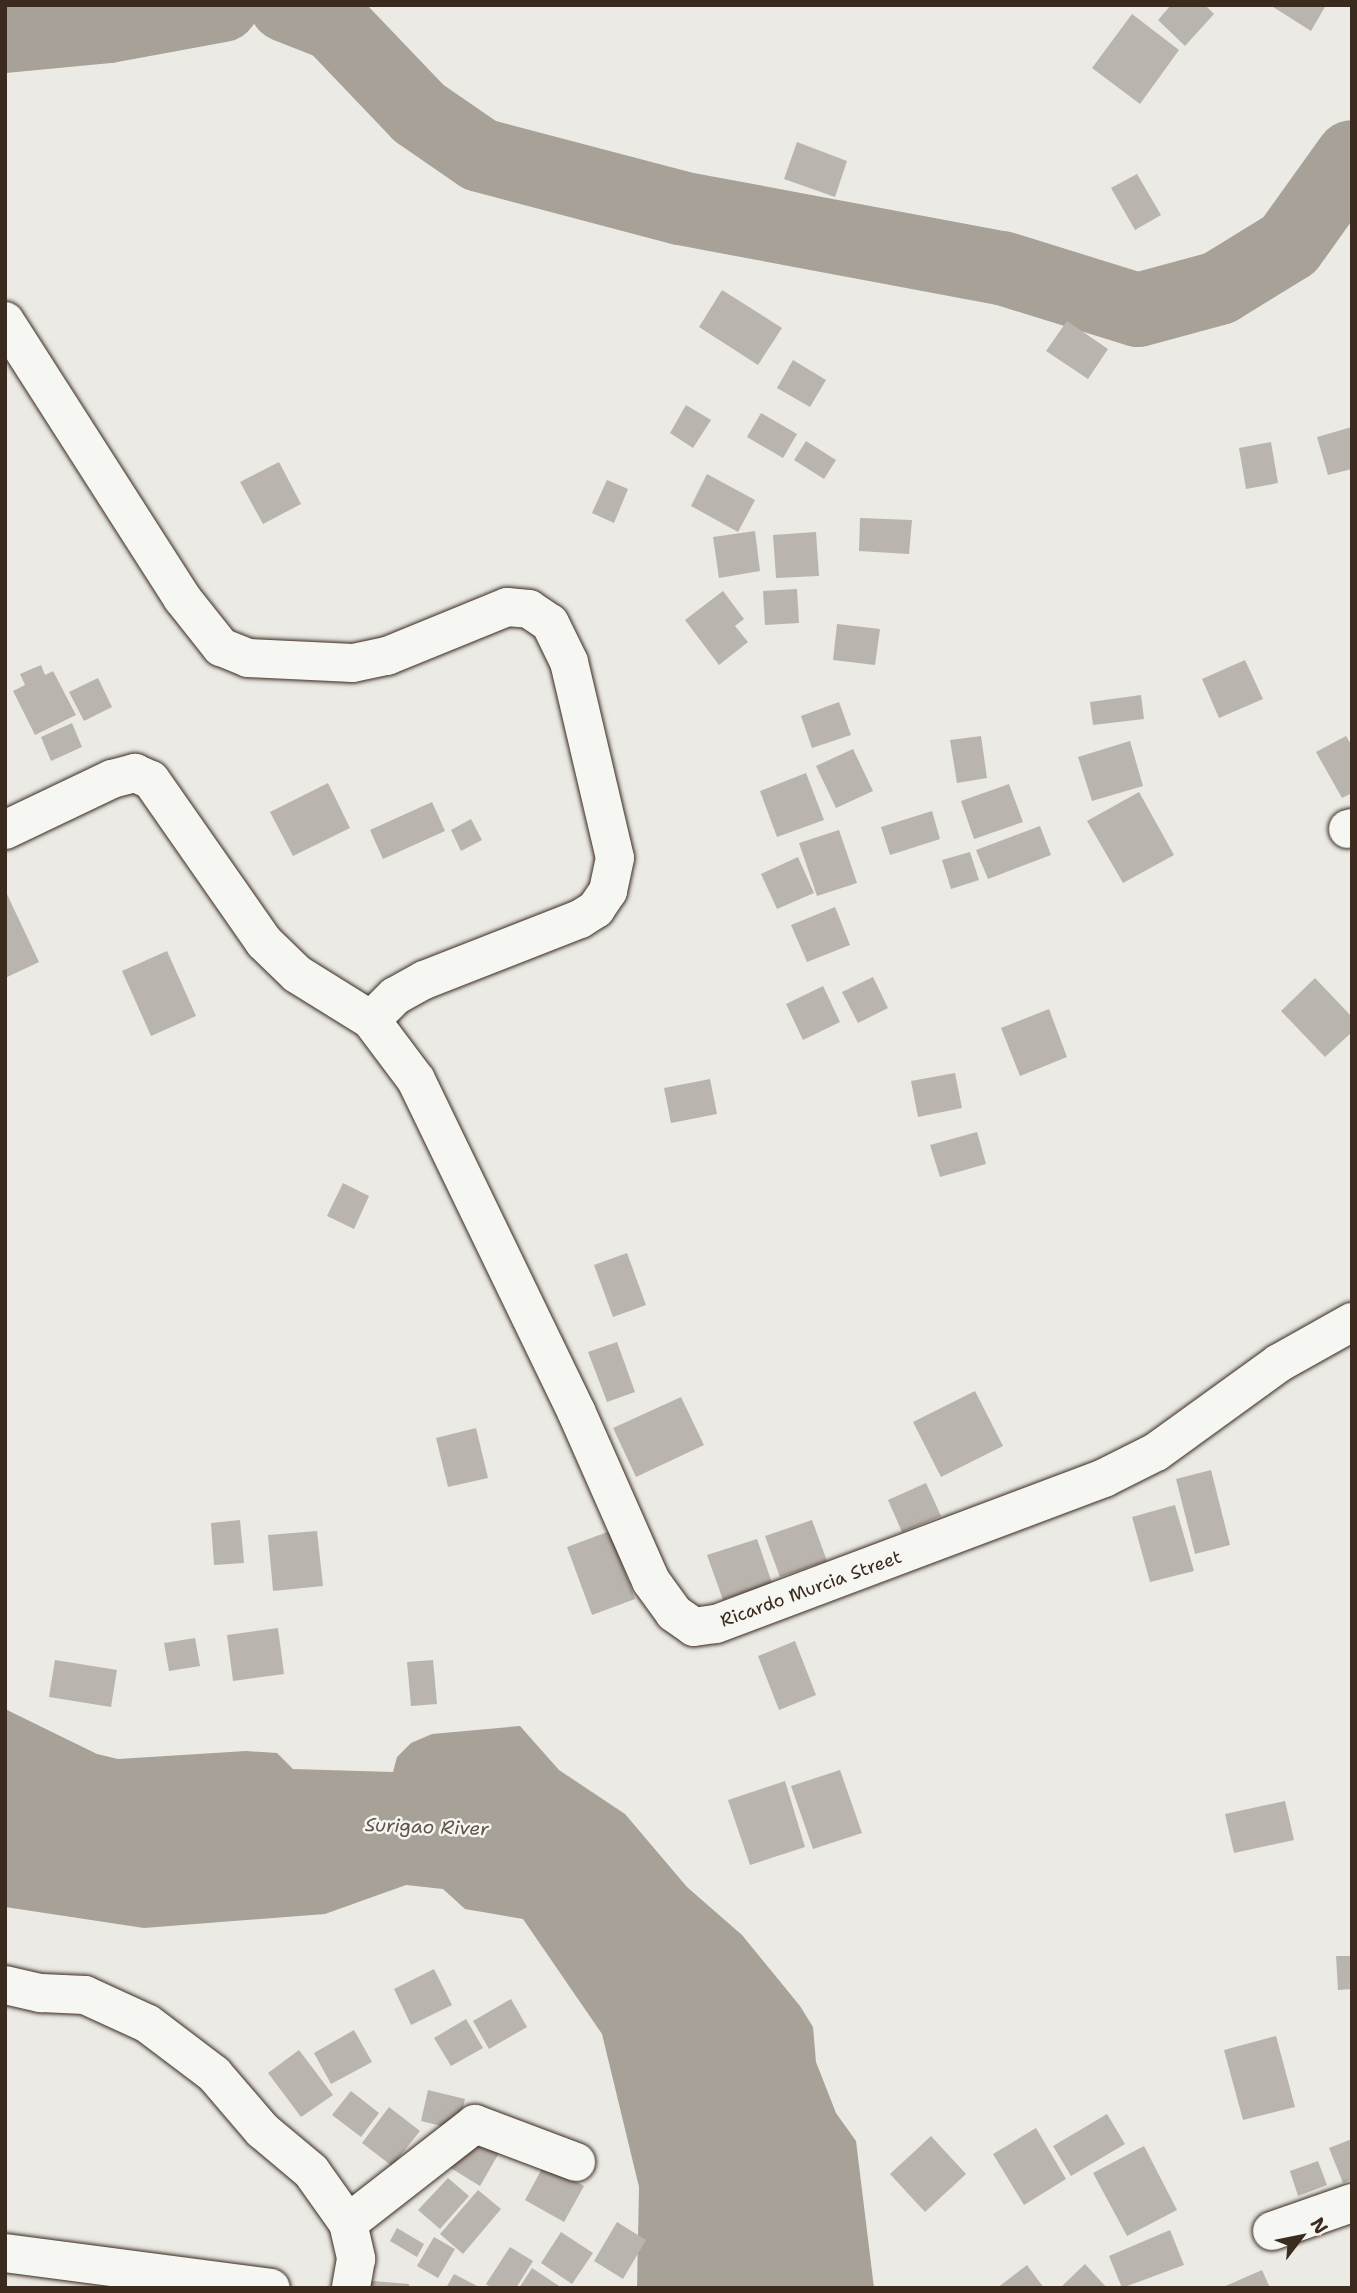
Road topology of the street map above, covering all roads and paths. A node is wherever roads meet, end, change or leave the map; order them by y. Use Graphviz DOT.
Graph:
graph roads {
  1 [pos="5,321"];
  2 [pos="5,830"];
  3 [pos="371,1020"];
  4 [pos="1352,1322"];
  5 [pos="5,1985"];
  6 [pos="576,2162"];
  7 [pos="1352,2203"];
  8 [pos="348,2223"];
  9 [pos="1272,2231"];
  10 [pos="5,2253"];
  11 [pos="271,2288"];
  12 [pos="351,2288"];
  1 -- 3 [label="street"];
  2 -- 3 [label="street"];
  3 -- 4 [label="street, Ricardo Murcia Street"];
  5 -- 8 [label="street"];
  6 -- 8 [label="street"];
  7 -- 9 [label="street"];
  8 -- 12 [label="street"];
  10 -- 11 [label="street"];
}
